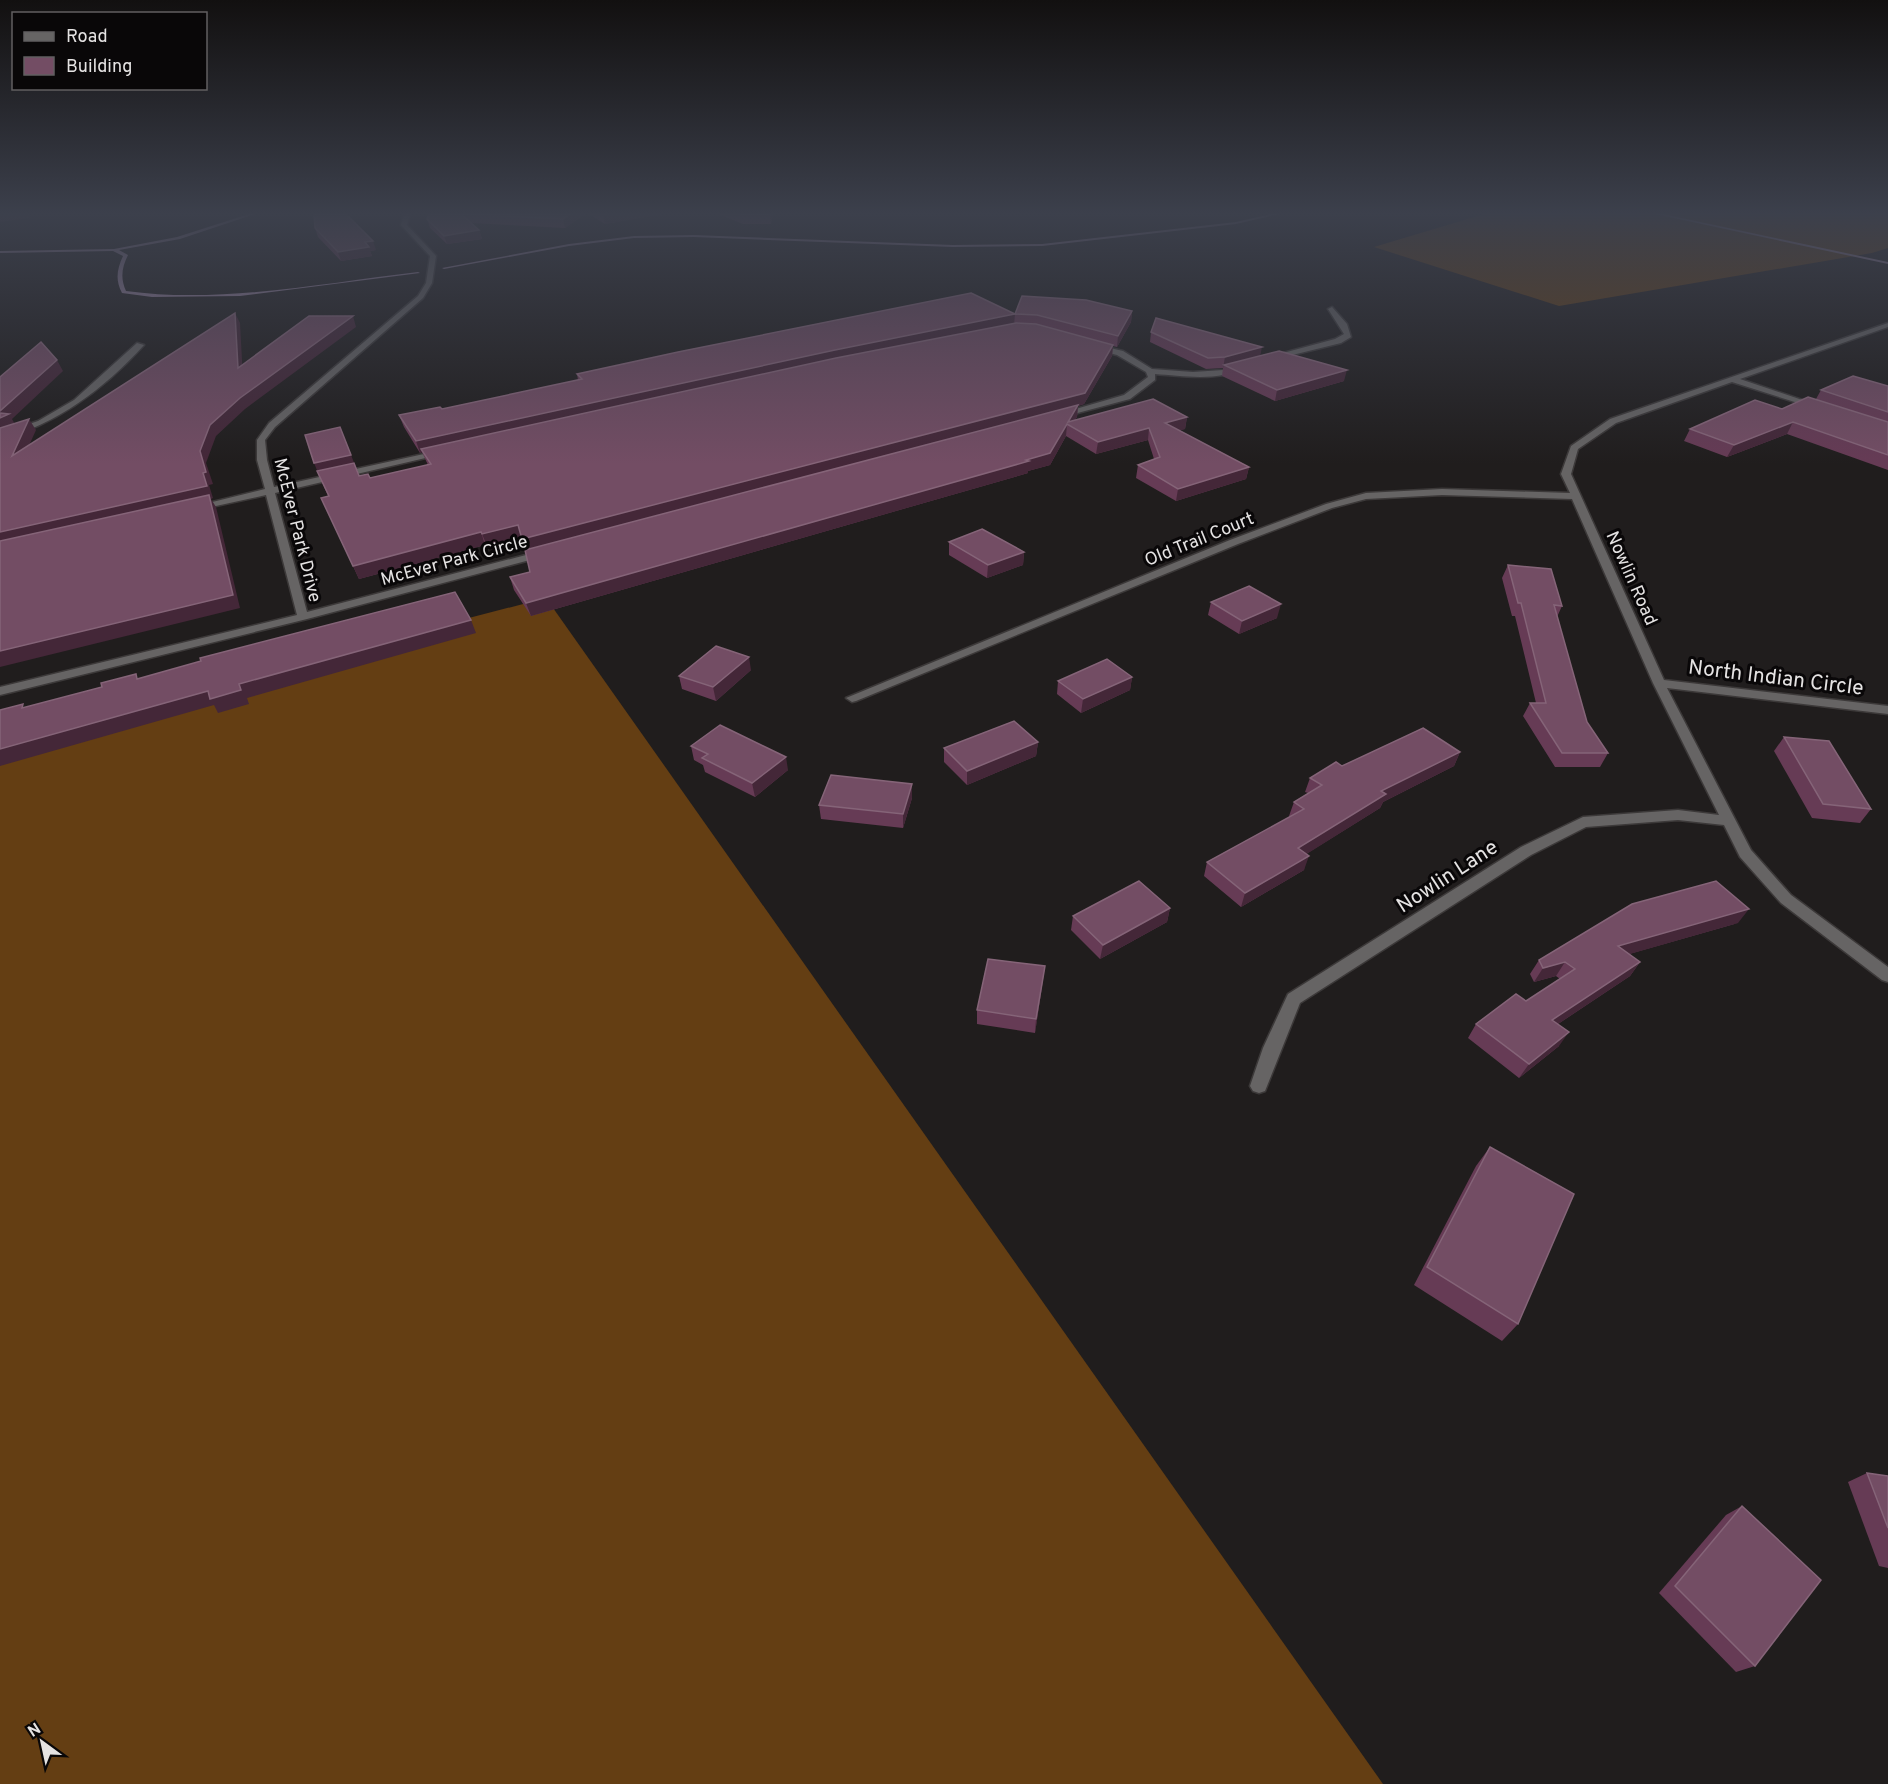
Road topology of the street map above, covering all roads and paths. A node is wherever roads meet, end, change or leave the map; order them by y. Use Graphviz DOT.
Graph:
graph roads {
  1 [pos="421,297"];
  2 [pos="1332,309"];
  3 [pos="1888,326"];
  4 [pos="1079,342"];
  5 [pos="140,345"];
  6 [pos="1257,363"];
  7 [pos="1246,366"];
  8 [pos="1150,372"];
  9 [pos="1734,380"];
  10 [pos="1822,410"];
  11 [pos="1052,419"];
  12 [pos="0,437"];
  13 [pos="454,450"];
  14 [pos="270,491"];
  15 [pos="1576,496"];
  16 [pos="188,509"];
  17 [pos="557,550"];
  18 [pos="303,617"];
  19 [pos="1659,682"];
  20 [pos="0,691"];
  21 [pos="852,698"];
  22 [pos="1888,710"];
  23 [pos="1728,821"];
  24 [pos="1888,976"];
  25 [pos="1259,1086"];
  1 -- 14 [label="street, McEver Park Drive"];
  2 -- 6 [label="street"];
  3 -- 9 [label="street, Nowlin Road"];
  4 -- 8 [label="street"];
  5 -- 12 [label="street"];
  7 -- 8 [label="street"];
  8 -- 11 [label="street"];
  9 -- 10 [label="street"];
  9 -- 15 [label="street, Nowlin Road"];
  13 -- 14 [label="street"];
  14 -- 16 [label="street"];
  14 -- 18 [label="street, McEver Park Drive"];
  15 -- 19 [label="street, Nowlin Road"];
  15 -- 21 [label="street, Old Trail Court"];
  17 -- 18 [label="street, McEver Park Circle"];
  18 -- 20 [label="street, McEver Park Circle"];
  19 -- 22 [label="street, North Indian Circle"];
  19 -- 23 [label="street, Nowlin Road"];
  23 -- 24 [label="street, Nowlin Road"];
  23 -- 25 [label="street, Nowlin Lane"];
}
